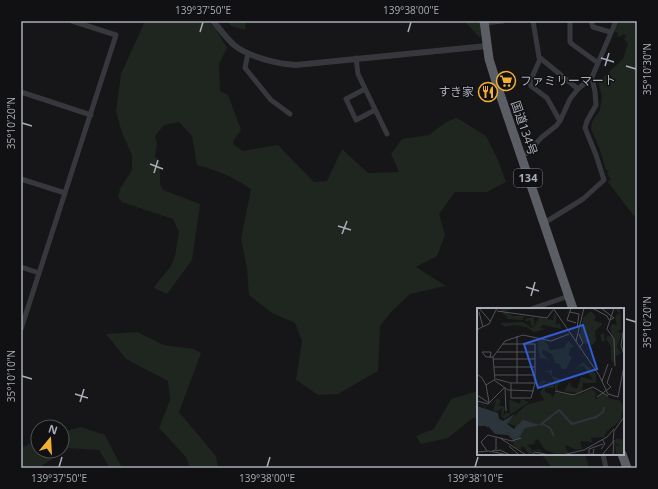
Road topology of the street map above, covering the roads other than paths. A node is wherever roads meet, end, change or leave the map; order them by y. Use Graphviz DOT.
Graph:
graph roads {
  1 [pos="72,21"];
  2 [pos="213,21"];
  3 [pos="503,21"];
  4 [pos="534,21"];
  5 [pos="570,21"];
  6 [pos="591,21"];
  7 [pos="616,21"];
  8 [pos="484,22"];
  9 [pos="610,32"];
  10 [pos="487,46"];
  11 [pos="248,53"];
  12 [pos="356,58"];
  13 [pos="540,59"];
  14 [pos="598,63"];
  15 [pos="592,77"];
  16 [pos="365,89"];
  17 [pos="578,89"];
  18 [pos="21,92"];
  19 [pos="375,110"];
  20 [pos="91,114"];
  21 [pos="290,114"];
  22 [pos="560,122"];
  23 [pos="387,134"];
  24 [pos="520,156"];
  25 [pos="21,179"];
  26 [pos="65,193"];
  27 [pos="544,223"];
  28 [pos="21,267"];
  29 [pos="39,272"];
  30 [pos="568,296"];
  31 [pos="534,308"];
  32 [pos="573,308"];
  33 [pos="21,329"];
  34 [pos="603,455"];
  35 [pos="622,455"];
  36 [pos="606,468"];
  37 [pos="627,468"];
  1 -- 20 [label="street"];
  2 -- 11 [label="street"];
  3 -- 8 [label="street"];
  4 -- 13 [label="street"];
  5 -- 14 [label="street"];
  6 -- 9 [label="street"];
  7 -- 9 [label="street"];
  8 -- 10 [label="highway, 国道134号 / 134"];
  9 -- 14 [label="street"];
  10 -- 12 [label="street"];
  10 -- 24 [label="highway, 国道134号 / 134"];
  11 -- 12 [label="street"];
  11 -- 21 [label="street"];
  12 -- 16 [label="street"];
  13 -- 17 [label="street"];
  13 -- 22 [label="street"];
  14 -- 15 [label="street"];
  15 -- 17 [label="street"];
  15 -- 27 [label="street"];
  16 -- 19 [label="street"];
  16 -- 19 [label="street"];
  17 -- 22 [label="street"];
  18 -- 20 [label="street"];
  19 -- 23 [label="street"];
  20 -- 26 [label="street"];
  22 -- 24 [label="street"];
  24 -- 27 [label="highway, 国道134号 / 134"];
  25 -- 26 [label="street"];
  26 -- 29 [label="street"];
  27 -- 30 [label="highway, 国道134号 / 134"];
  28 -- 29 [label="street"];
  29 -- 33 [label="street"];
  30 -- 31 [label="street"];
  30 -- 32 [label="highway, 国道134号 / 134"];
  34 -- 36 [label="street"];
  35 -- 37 [label="highway"];
}
